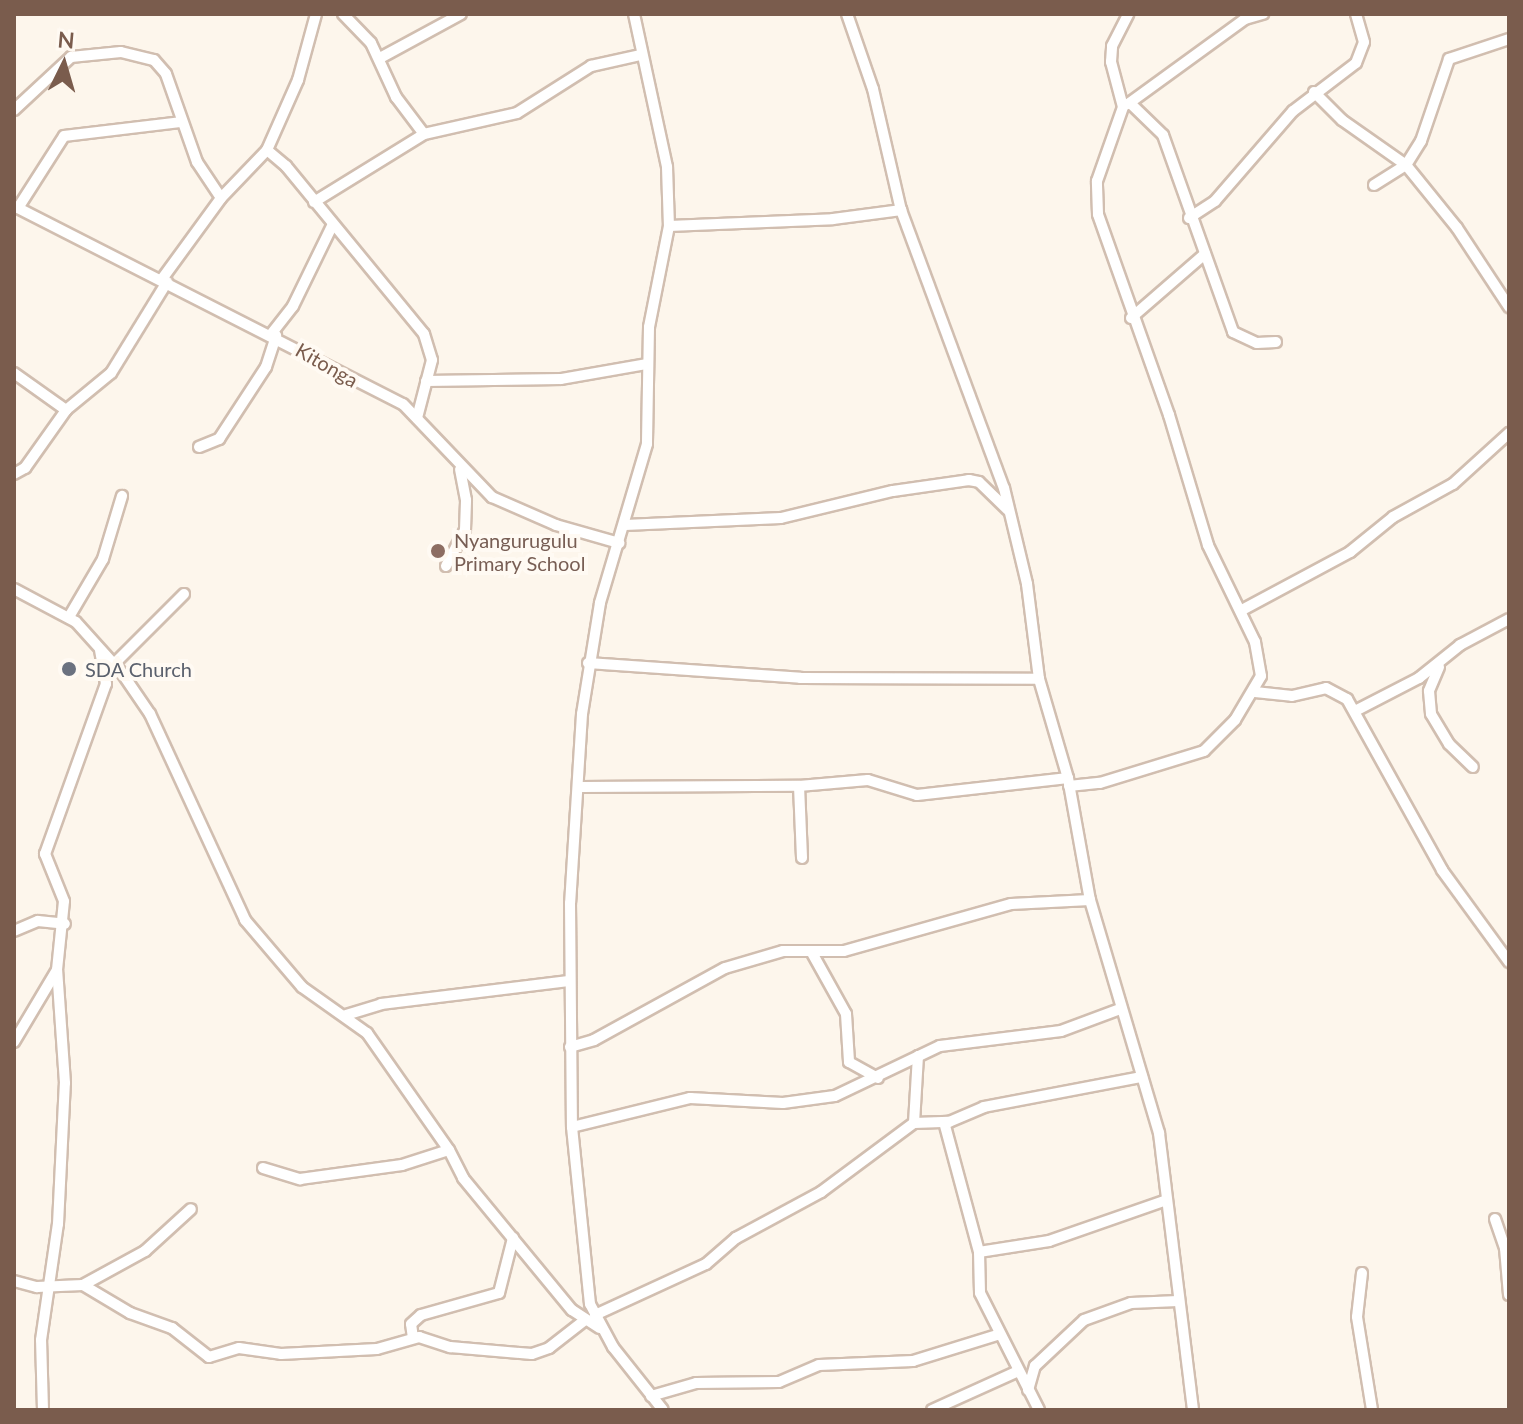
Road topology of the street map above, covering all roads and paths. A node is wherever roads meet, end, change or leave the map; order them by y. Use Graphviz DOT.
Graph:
graph roads {
  1 [pos="316,14"];
  2 [pos="343,14"];
  3 [pos="461,14"];
  4 [pos="634,14"];
  5 [pos="847,14"];
  6 [pos="1128,14"];
  7 [pos="1263,14"];
  8 [pos="1356,14"];
  9 [pos="1509,39"];
  10 [pos="640,55"];
  11 [pos="380,58"];
  12 [pos="1314,92"];
  13 [pos="1126,105"];
  14 [pos="14,110"];
  15 [pos="182,122"];
  16 [pos="424,134"];
  17 [pos="267,150"];
  18 [pos="1406,165"];
  19 [pos="1374,185"];
  20 [pos="221,198"];
  21 [pos="314,202"];
  22 [pos="16,207"];
  23 [pos="901,210"];
  24 [pos="1189,218"];
  25 [pos="332,226"];
  26 [pos="669,226"];
  27 [pos="1205,254"];
  28 [pos="165,281"];
  29 [pos="1509,307"];
  30 [pos="1131,318"];
  31 [pos="274,335"];
  32 [pos="1276,342"];
  33 [pos="647,364"];
  34 [pos="14,373"];
  35 [pos="426,381"];
  36 [pos="66,410"];
  37 [pos="417,418"];
  38 [pos="1509,433"];
  39 [pos="199,447"];
  40 [pos="458,464"];
  41 [pos="14,474"];
  42 [pos="122,496"];
  43 [pos="1009,512"];
  44 [pos="625,525"];
  45 [pos="619,543"];
  46 [pos="446,566"];
  47 [pos="14,589"];
  48 [pos="184,594"];
  49 [pos="1242,610"];
  50 [pos="69,617"];
  51 [pos="1509,619"];
  52 [pos="98,645"];
  53 [pos="588,663"];
  54 [pos="114,664"];
  55 [pos="1439,665"];
  56 [pos="1039,679"];
  57 [pos="1255,692"];
  58 [pos="1357,710"];
  59 [pos="1473,767"];
  60 [pos="1069,782"];
  61 [pos="799,786"];
  62 [pos="581,787"];
  63 [pos="802,858"];
  64 [pos="1090,900"];
  65 [pos="65,924"];
  66 [pos="14,931"];
  67 [pos="811,951"];
  68 [pos="1509,962"];
  69 [pos="57,970"];
  70 [pos="569,981"];
  71 [pos="1120,1009"];
  72 [pos="346,1015"];
  73 [pos="14,1042"];
  74 [pos="570,1047"];
  75 [pos="918,1056"];
  76 [pos="1142,1077"];
  77 [pos="878,1078"];
  78 [pos="944,1122"];
  79 [pos="914,1123"];
  80 [pos="572,1127"];
  81 [pos="449,1150"];
  82 [pos="263,1168"];
  83 [pos="1164,1201"];
  84 [pos="191,1209"];
  85 [pos="1495,1219"];
  86 [pos="513,1238"];
  87 [pos="1507,1248"];
  88 [pos="979,1252"];
  89 [pos="1362,1273"];
  90 [pos="14,1281"];
  91 [pos="83,1285"];
  92 [pos="45,1287"];
  93 [pos="1509,1295"];
  94 [pos="1178,1301"];
  95 [pos="590,1318"];
  96 [pos="997,1335"];
  97 [pos="413,1338"];
  98 [pos="1016,1372"];
  99 [pos="1028,1390"];
  100 [pos="651,1396"];
  101 [pos="43,1410"];
  102 [pos="663,1410"];
  103 [pos="932,1410"];
  104 [pos="1039,1410"];
  105 [pos="1193,1410"];
  106 [pos="1372,1410"];
  1 -- 17 [label="street"];
  2 -- 11 [label="street"];
  3 -- 11 [label="street"];
  4 -- 10 [label="street"];
  5 -- 23 [label="street"];
  6 -- 13 [label="street"];
  7 -- 13 [label="street"];
  8 -- 12 [label="street"];
  9 -- 18 [label="street"];
  10 -- 16 [label="street"];
  10 -- 26 [label="street"];
  11 -- 16 [label="street"];
  12 -- 18 [label="street"];
  12 -- 24 [label="street"];
  13 -- 24 [label="street"];
  13 -- 30 [label="street"];
  14 -- 15 [label="street"];
  15 -- 20 [label="street"];
  15 -- 22 [label="street"];
  16 -- 21 [label="street"];
  17 -- 20 [label="street"];
  17 -- 21 [label="street"];
  18 -- 19 [label="street"];
  18 -- 29 [label="street"];
  20 -- 28 [label="street"];
  21 -- 25 [label="street"];
  22 -- 28 [label="street, Kitonga"];
  23 -- 26 [label="street"];
  23 -- 43 [label="street"];
  24 -- 27 [label="street"];
  25 -- 31 [label="street"];
  25 -- 35 [label="street"];
  26 -- 33 [label="street"];
  27 -- 30 [label="street"];
  27 -- 32 [label="street"];
  28 -- 31 [label="street, Kitonga"];
  28 -- 36 [label="street"];
  30 -- 49 [label="street"];
  31 -- 37 [label="street, Kitonga"];
  31 -- 39 [label="street"];
  33 -- 35 [label="street"];
  33 -- 44 [label="street"];
  34 -- 36 [label="street"];
  35 -- 37 [label="street"];
  36 -- 41 [label="street"];
  37 -- 40 [label="street, Kitonga"];
  38 -- 49 [label="street"];
  40 -- 45 [label="street, Kitonga"];
  40 -- 46 [label="street"];
  42 -- 50 [label="street"];
  43 -- 44 [label="street"];
  43 -- 56 [label="street"];
  44 -- 45 [label="street"];
  45 -- 53 [label="street"];
  47 -- 50 [label="street"];
  48 -- 54 [label="street"];
  49 -- 57 [label="street"];
  50 -- 52 [label="street"];
  51 -- 55 [label="street"];
  52 -- 54 [label="street"];
  52 -- 65 [label="street"];
  53 -- 56 [label="street"];
  53 -- 62 [label="street"];
  54 -- 72 [label="street"];
  55 -- 58 [label="street"];
  55 -- 59 [label="street"];
  56 -- 60 [label="street"];
  57 -- 58 [label="street"];
  57 -- 60 [label="street"];
  58 -- 68 [label="street"];
  60 -- 61 [label="street"];
  60 -- 64 [label="street"];
  61 -- 62 [label="street"];
  61 -- 63 [label="street"];
  62 -- 70 [label="street"];
  64 -- 67 [label="street"];
  64 -- 71 [label="street"];
  65 -- 66 [label="street"];
  65 -- 69 [label="street"];
  67 -- 74 [label="street"];
  67 -- 77 [label="street"];
  69 -- 73 [label="street"];
  69 -- 92 [label="street"];
  70 -- 72 [label="street"];
  70 -- 74 [label="street"];
  71 -- 75 [label="street"];
  71 -- 76 [label="street"];
  72 -- 81 [label="street"];
  74 -- 80 [label="street"];
  75 -- 77 [label="street"];
  75 -- 79 [label="street"];
  76 -- 78 [label="street"];
  76 -- 83 [label="street"];
  77 -- 80 [label="street"];
  78 -- 79 [label="street"];
  78 -- 88 [label="street"];
  79 -- 95 [label="street"];
  80 -- 95 [label="street"];
  81 -- 82 [label="street"];
  81 -- 86 [label="street"];
  83 -- 88 [label="street"];
  83 -- 94 [label="street"];
  84 -- 91 [label="street"];
  85 -- 87 [label="street"];
  86 -- 95 [label="street"];
  86 -- 97 [label="street"];
  87 -- 93 [label="street"];
  88 -- 96 [label="street"];
  89 -- 106 [label="street"];
  90 -- 92 [label="street"];
  91 -- 92 [label="street"];
  91 -- 97 [label="street"];
  92 -- 101 [label="street"];
  94 -- 99 [label="street"];
  94 -- 105 [label="street"];
  95 -- 97 [label="street"];
  95 -- 100 [label="street"];
  96 -- 98 [label="street"];
  96 -- 100 [label="street"];
  98 -- 99 [label="street"];
  98 -- 103 [label="street"];
  99 -- 104 [label="street"];
  100 -- 102 [label="street"];
}
